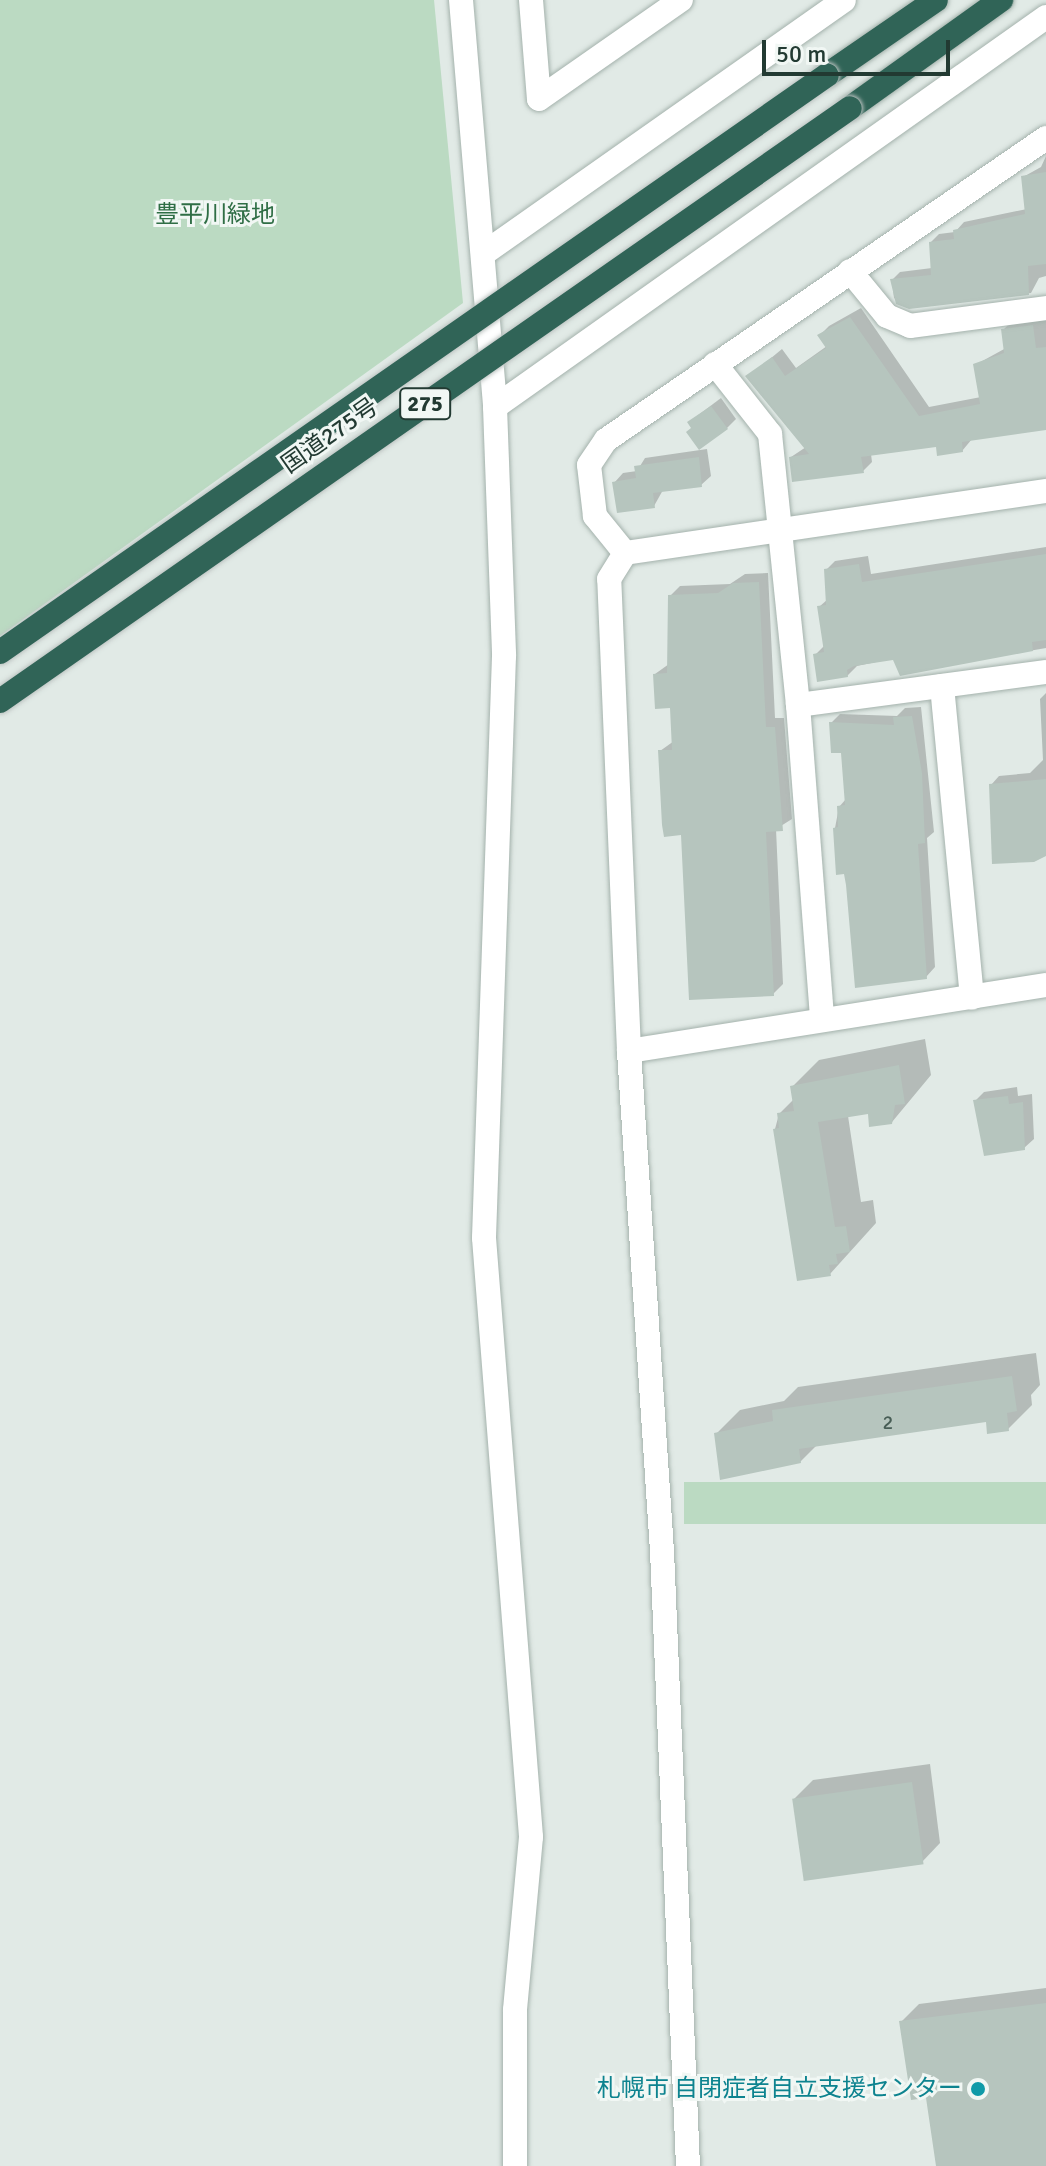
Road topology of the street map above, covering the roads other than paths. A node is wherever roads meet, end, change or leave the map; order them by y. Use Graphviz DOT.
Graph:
graph roads {
  1 [pos="461,0"];
  2 [pos="531,0"];
  3 [pos="844,0"];
  4 [pos="936,0"];
  5 [pos="1001,0"];
  6 [pos="679,1"];
  7 [pos="1046,17"];
  8 [pos="1046,138"];
  9 [pos="483,254"];
  10 [pos="850,271"];
  11 [pos="1046,308"];
  12 [pos="715,364"];
  13 [pos="495,407"];
  14 [pos="1046,491"];
  15 [pos="781,527"];
  16 [pos="625,553"];
  17 [pos="0,652"];
  18 [pos="1046,672"];
  19 [pos="942,686"];
  20 [pos="0,701"];
  21 [pos="798,705"];
  22 [pos="1046,985"];
  23 [pos="972,998"];
  24 [pos="822,1018"];
  25 [pos="629,1051"];
  26 [pos="515,2166"];
  27 [pos="688,2166"];
  1 -- 9 [label="street"];
  2 -- 6 [label="street"];
  3 -- 9 [label="street"];
  4 -- 17 [label="highway, 国道275号 / 275, bridge"];
  5 -- 20 [label="highway, 国道275号 / 275, bridge"];
  7 -- 13 [label="street"];
  8 -- 10 [label="street"];
  9 -- 13 [label="street"];
  10 -- 11 [label="street"];
  10 -- 12 [label="street"];
  12 -- 15 [label="street"];
  12 -- 16 [label="street"];
  13 -- 26 [label="street"];
  14 -- 15 [label="street"];
  15 -- 16 [label="street"];
  15 -- 21 [label="street"];
  16 -- 25 [label="street"];
  18 -- 19 [label="street"];
  19 -- 21 [label="street"];
  19 -- 23 [label="street"];
  21 -- 24 [label="street"];
  22 -- 23 [label="street"];
  23 -- 24 [label="street"];
  24 -- 25 [label="street"];
  25 -- 27 [label="street"];
}
